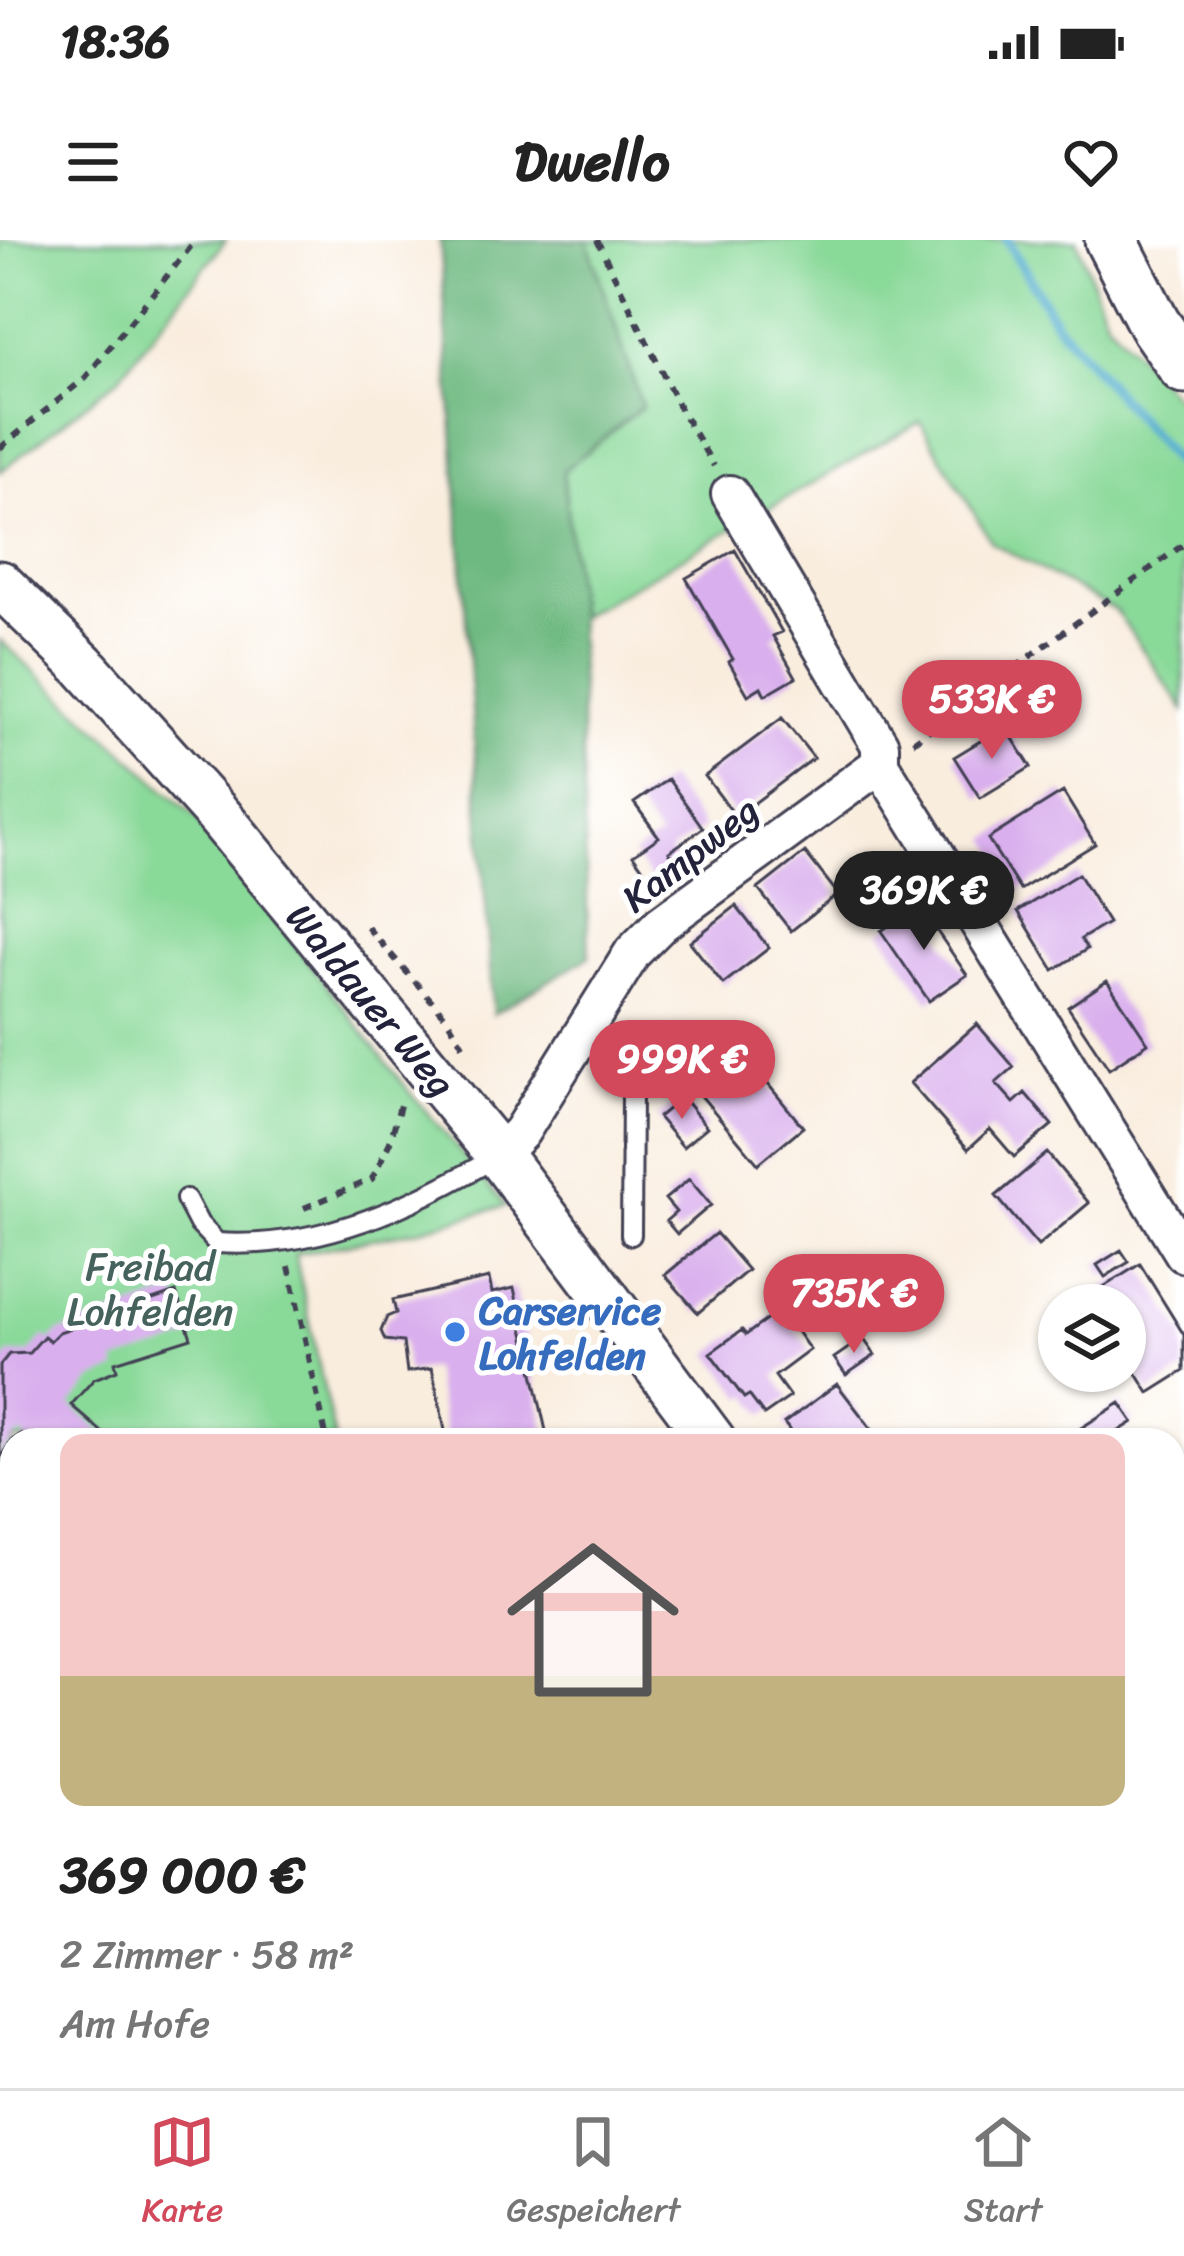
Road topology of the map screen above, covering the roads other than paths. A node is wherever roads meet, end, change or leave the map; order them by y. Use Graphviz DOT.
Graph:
graph roads {
  1 [pos="1111,240"];
  2 [pos="1184,368"];
  3 [pos="730,494"];
  4 [pos="0,584"];
  5 [pos="880,764"];
  6 [pos="583,1032"];
  7 [pos="500,1154"];
  8 [pos="186,1199"];
  9 [pos="631,1235"];
  10 [pos="1184,1254"];
  11 [pos="703,1428"];
  1 -- 2 [label="main road"];
  3 -- 5 [label="street"];
  4 -- 7 [label="street, Waldauer Weg"];
  5 -- 6 [label="street, Kampweg"];
  5 -- 10 [label="street"];
  6 -- 7 [label="street, Kampweg"];
  6 -- 9 [label="lane"];
  7 -- 8 [label="lane"];
  7 -- 11 [label="street, Waldauer Weg"];
}
